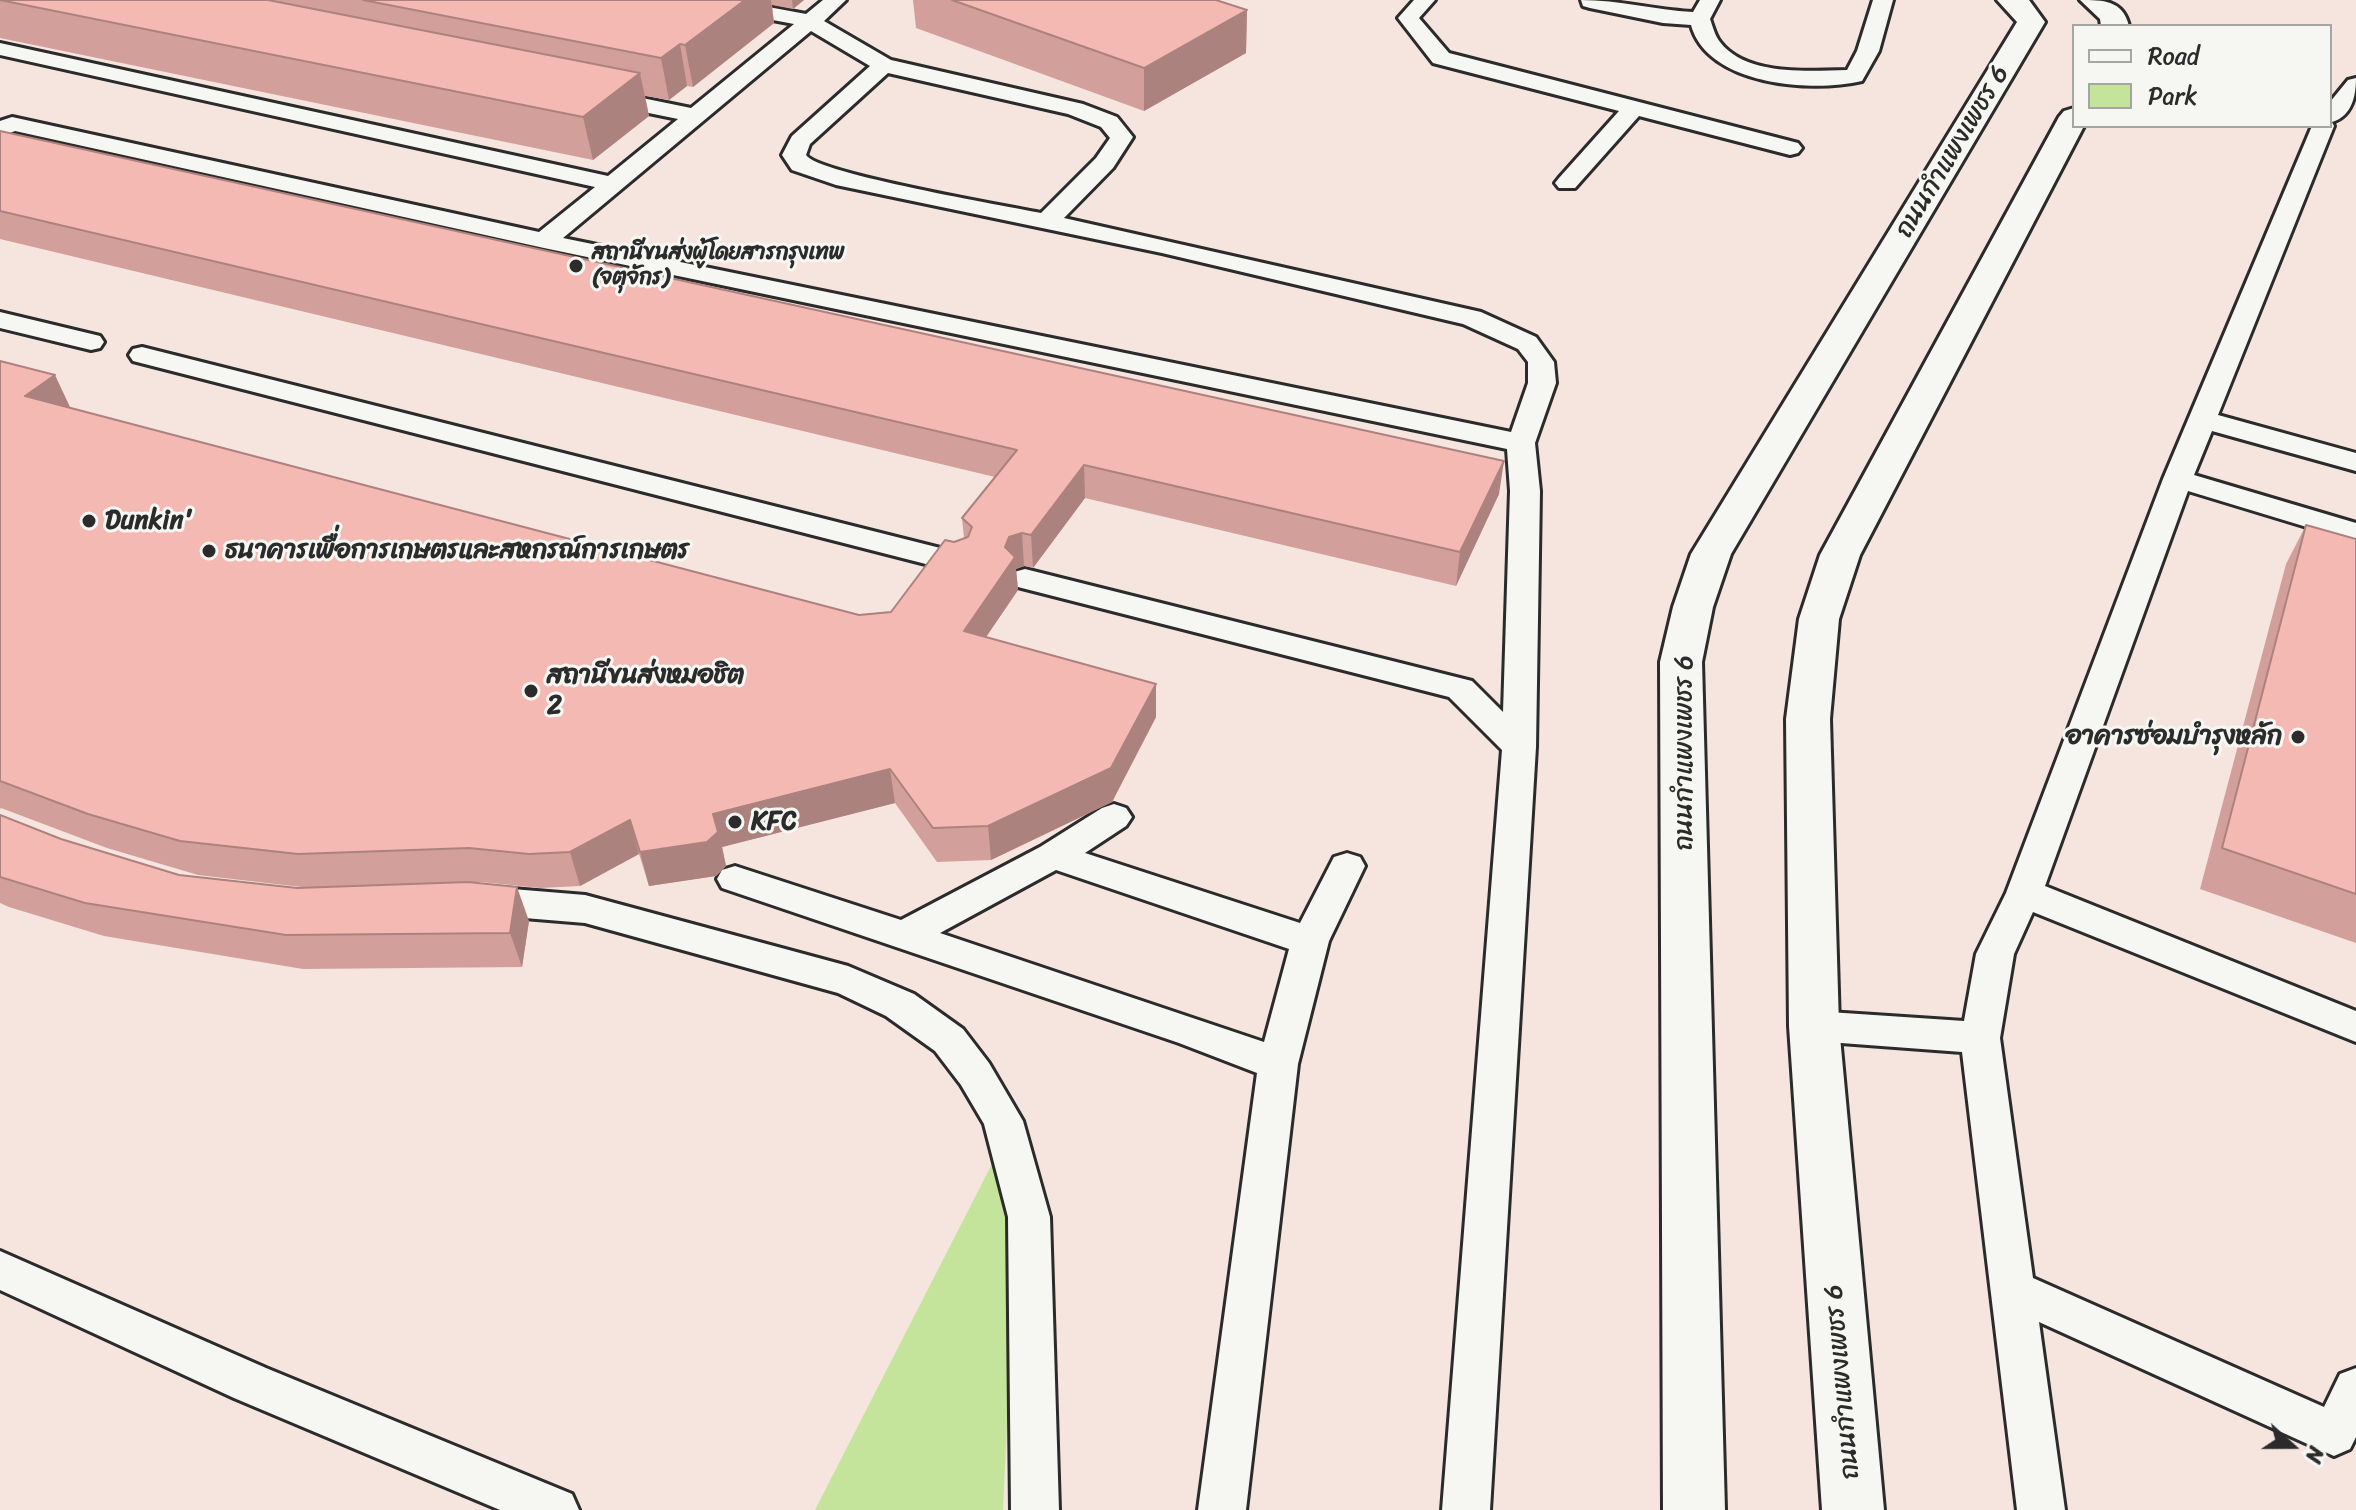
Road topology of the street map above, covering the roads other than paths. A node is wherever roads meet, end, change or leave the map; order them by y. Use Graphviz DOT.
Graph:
graph roads {
  1 [pos="698,0"];
  2 [pos="836,0"];
  3 [pos="1425,0"];
  4 [pos="1883,0"];
  5 [pos="2010,0"];
  6 [pos="2093,0"];
  7 [pos="1590,2"];
  8 [pos="1705,10"];
  9 [pos="809,21"];
  10 [pos="2115,24"];
  11 [pos="0,49"];
  12 [pos="884,65"];
  13 [pos="2356,85"];
  14 [pos="589,94"];
  15 [pos="1634,108"];
  16 [pos="697,116"];
  17 [pos="2072,121"];
  18 [pos="2332,124"];
  19 [pos="2330,128"];
  20 [pos="0,130"];
  21 [pos="1790,148"];
  22 [pos="1567,183"];
  23 [pos="613,184"];
  24 [pos="1047,221"];
  25 [pos="544,241"];
  26 [pos="0,320"];
  27 [pos="91,342"];
  28 [pos="142,355"];
  29 [pos="2202,419"];
  30 [pos="1521,443"];
  31 [pos="2356,462"];
  32 [pos="2178,479"];
  33 [pos="2356,533"];
  34 [pos="957,562"];
  35 [pos="1025,579"];
  36 [pos="1519,747"];
  37 [pos="1114,817"];
  38 [pos="1053,856"];
  39 [pos="1347,866"];
  40 [pos="735,879"];
  41 [pos="2024,893"];
  42 [pos="433,902"];
  43 [pos="907,934"];
  44 [pos="1310,941"];
  45 [pos="1814,1026"];
  46 [pos="2356,1027"];
  47 [pos="1980,1038"];
  48 [pos="1278,1064"];
  49 [pos="0,1270"];
  50 [pos="2013,1290"];
  51 [pos="2356,1389"];
  52 [pos="555,1510"];
  53 [pos="1035,1510"];
  54 [pos="1222,1510"];
  55 [pos="1466,1510"];
  56 [pos="1694,1510"];
  57 [pos="1853,1510"];
  58 [pos="2041,1510"];
  1 -- 9 [label="lane"];
  2 -- 9 [label="lane"];
  3 -- 15 [label="lane"];
  4 -- 8 [label="lane"];
  5 -- 56 [label="street, ถนนกำแพงเพชร 6"];
  6 -- 10 [label="street"];
  7 -- 8 [label="lane"];
  9 -- 12 [label="lane"];
  9 -- 16 [label="lane"];
  11 -- 23 [label="lane"];
  12 -- 24 [label="lane"];
  12 -- 24 [label="lane"];
  13 -- 18 [label="lane"];
  14 -- 16 [label="lane"];
  15 -- 21 [label="lane"];
  15 -- 22 [label="lane"];
  16 -- 23 [label="lane"];
  17 -- 45 [label="street, ถนนกำแพงเพชร 6"];
  19 -- 29 [label="lane"];
  20 -- 25 [label="lane"];
  23 -- 25 [label="lane"];
  24 -- 30 [label="lane"];
  25 -- 30 [label="lane"];
  26 -- 27 [label="lane"];
  28 -- 34 [label="lane"];
  29 -- 31 [label="lane"];
  29 -- 32 [label="lane"];
  30 -- 36 [label="lane"];
  32 -- 33 [label="lane"];
  32 -- 41 [label="lane"];
  35 -- 36 [label="lane"];
  36 -- 55 [label="lane"];
  37 -- 38 [label="lane"];
  38 -- 43 [label="lane"];
  38 -- 44 [label="lane"];
  39 -- 44 [label="lane"];
  40 -- 43 [label="lane"];
  41 -- 46 [label="lane"];
  41 -- 47 [label="lane"];
  42 -- 53 [label="lane"];
  43 -- 48 [label="lane"];
  44 -- 48 [label="lane"];
  45 -- 47 [label="lane"];
  45 -- 57 [label="street, ถนนกำแพงเพชร 6"];
  47 -- 50 [label="lane"];
  48 -- 54 [label="lane"];
  49 -- 52 [label="lane"];
  50 -- 51 [label="lane"];
  50 -- 58 [label="lane"];
}
